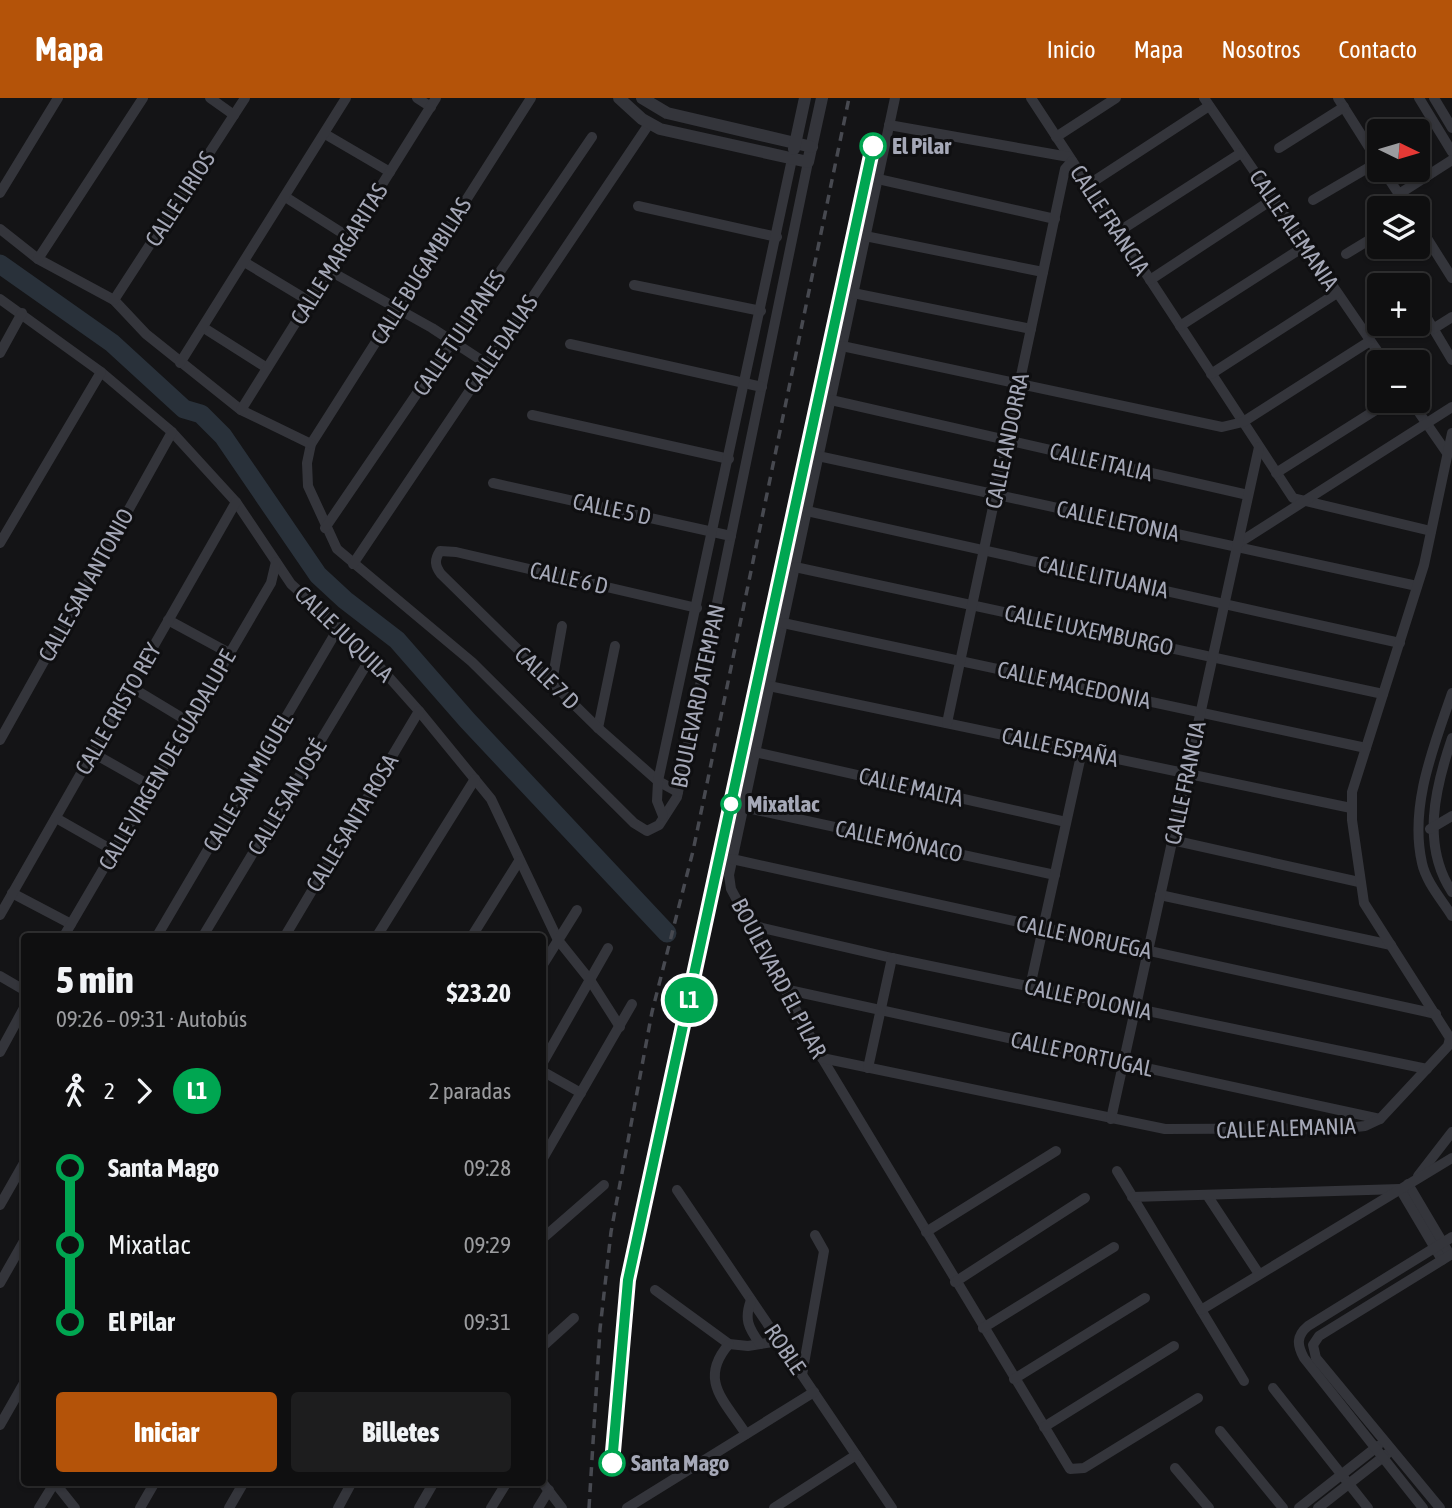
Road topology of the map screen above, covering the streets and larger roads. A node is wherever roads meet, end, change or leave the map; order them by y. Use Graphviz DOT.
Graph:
graph roads {
  1 [pos="58,98"];
  2 [pos="143,98"];
  3 [pos="211,98"];
  4 [pos="245,98"];
  5 [pos="346,98"];
  6 [pos="417,98"];
  7 [pos="531,98"];
  8 [pos="619,98"];
  9 [pos="642,98"];
  10 [pos="805,98"];
  11 [pos="822,98"];
  12 [pos="895,98"];
  13 [pos="1031,98"];
  14 [pos="1116,98"];
  15 [pos="1419,98"];
  16 [pos="1434,98"];
  17 [pos="1444,98"];
  18 [pos="434,102"];
  19 [pos="1207,102"];
  20 [pos="1341,103"];
  21 [pos="1441,111"];
  22 [pos="234,115"];
  23 [pos="649,124"];
  24 [pos="889,125"];
  25 [pos="1437,128"];
  26 [pos="1452,128"];
  27 [pos="325,134"];
  28 [pos="592,137"];
  29 [pos="1056,138"];
  30 [pos="796,144"];
  31 [pos="1367,144"];
  32 [pos="811,147"];
  33 [pos="1279,148"];
  34 [pos="1452,152"];
  35 [pos="1241,153"];
  36 [pos="792,159"];
  37 [pos="1071,159"];
  38 [pos="1452,160"];
  39 [pos="808,162"];
  40 [pos="390,172"];
  41 [pos="1367,172"];
  42 [pos="878,179"];
  43 [pos="1391,182"];
  44 [pos="1088,185"];
  45 [pos="0,193"];
  46 [pos="1399,194"];
  47 [pos="287,198"];
  48 [pos="1273,199"];
  49 [pos="1313,200"];
  50 [pos="638,206"];
  51 [pos="1055,219"];
  52 [pos="0,229"];
  53 [pos="1118,232"];
  54 [pos="865,236"];
  55 [pos="777,237"];
  56 [pos="350,238"];
  57 [pos="1367,241"];
  58 [pos="1430,243"];
  59 [pos="1305,246"];
  60 [pos="1346,254"];
  61 [pos="38,259"];
  62 [pos="246,263"];
  63 [pos="330,271"];
  64 [pos="1043,272"];
  65 [pos="1452,278"];
  66 [pos="1150,280"];
  67 [pos="634,285"];
  68 [pos="853,293"];
  69 [pos="1337,293"];
  70 [pos="0,299"];
  71 [pos="114,300"];
  72 [pos="309,301"];
  73 [pos="398,309"];
  74 [pos="761,311"];
  75 [pos="22,313"];
  76 [pos="1452,317"];
  77 [pos="1430,324"];
  78 [pos="1180,326"];
  79 [pos="204,328"];
  80 [pos="1031,328"];
  81 [pos="1433,329"];
  82 [pos="1370,341"];
  83 [pos="454,342"];
  84 [pos="570,344"];
  85 [pos="842,346"];
  86 [pos="1376,350"];
  87 [pos="0,353"];
  88 [pos="1452,360"];
  89 [pos="180,363"];
  90 [pos="487,364"];
  91 [pos="267,368"];
  92 [pos="100,372"];
  93 [pos="1211,374"];
  94 [pos="746,383"];
  95 [pos="1019,385"];
  96 [pos="762,387"];
  97 [pos="831,400"];
  98 [pos="1452,407"];
  99 [pos="241,410"];
  100 [pos="1371,413"];
  101 [pos="1420,413"];
  102 [pos="532,415"];
  103 [pos="1242,422"];
  104 [pos="1426,422"];
  105 [pos="172,432"];
  106 [pos="1452,433"];
  107 [pos="1007,440"];
  108 [pos="310,444"];
  109 [pos="1259,447"];
  110 [pos="1447,453"];
  111 [pos="818,456"];
  112 [pos="729,458"];
  113 [pos="1276,473"];
  114 [pos="493,483"];
  115 [pos="996,494"];
  116 [pos="1248,495"];
  117 [pos="1303,501"];
  118 [pos="236,502"];
  119 [pos="807,511"];
  120 [pos="325,528"];
  121 [pos="714,531"];
  122 [pos="1431,531"];
  123 [pos="731,536"];
  124 [pos="0,543"];
  125 [pos="1237,545"];
  126 [pos="440,551"];
  127 [pos="984,551"];
  128 [pos="276,562"];
  129 [pos="353,564"];
  130 [pos="795,568"];
  131 [pos="271,583"];
  132 [pos="291,584"];
  133 [pos="1418,586"];
  134 [pos="1224,604"];
  135 [pos="972,605"];
  136 [pos="697,608"];
  137 [pos="168,620"];
  138 [pos="783,623"];
  139 [pos="562,626"];
  140 [pos="339,627"];
  141 [pos="1400,643"];
  142 [pos="615,646"];
  143 [pos="229,653"];
  144 [pos="372,657"];
  145 [pos="1212,657"];
  146 [pos="960,661"];
  147 [pos="552,682"];
  148 [pos="769,685"];
  149 [pos="131,688"];
  150 [pos="1452,693"];
  151 [pos="1383,694"];
  152 [pos="419,711"];
  153 [pos="1200,712"];
  154 [pos="189,722"];
  155 [pos="947,723"];
  156 [pos="598,728"];
  157 [pos="1452,738"];
  158 [pos="0,740"];
  159 [pos="1366,748"];
  160 [pos="1082,751"];
  161 [pos="755,752"];
  162 [pos="93,753"];
  163 [pos="1187,773"];
  164 [pos="475,779"];
  165 [pos="658,781"];
  166 [pos="151,786"];
  167 [pos="678,792"];
  168 [pos="743,807"];
  169 [pos="1351,808"];
  170 [pos="663,816"];
  171 [pos="1452,816"];
  172 [pos="56,818"];
  173 [pos="1066,822"];
  174 [pos="1434,827"];
  175 [pos="1420,833"];
  176 [pos="1172,840"];
  177 [pos="114,851"];
  178 [pos="732,859"];
  179 [pos="519,861"];
  180 [pos="1055,875"];
  181 [pos="1359,882"];
  182 [pos="1452,892"];
  183 [pos="12,893"];
  184 [pos="1160,895"];
  185 [pos="1450,909"];
  186 [pos="577,910"];
  187 [pos="0,915"];
  188 [pos="71,924"];
  189 [pos="750,925"];
  190 [pos="1043,928"];
  191 [pos="66,933"];
  192 [pos="159,933"];
  193 [pos="205,933"];
  194 [pos="287,933"];
  195 [pos="379,933"];
  196 [pos="474,933"];
  197 [pos="558,940"];
  198 [pos="1391,945"];
  199 [pos="608,948"];
  200 [pos="1148,951"];
  201 [pos="892,958"];
  202 [pos="546,960"];
  203 [pos="0,975"];
  204 [pos="590,980"];
  205 [pos="1030,987"];
  206 [pos="21,988"];
  207 [pos="785,989"];
  208 [pos="632,1004"];
  209 [pos="1135,1009"];
  210 [pos="881,1010"];
  211 [pos="21,1014"];
  212 [pos="1437,1014"];
  213 [pos="620,1027"];
  214 [pos="0,1052"];
  215 [pos="546,1057"];
  216 [pos="822,1058"];
  217 [pos="1123,1063"];
  218 [pos="868,1068"];
  219 [pos="1427,1069"];
  220 [pos="546,1074"];
  221 [pos="581,1093"];
  222 [pos="1111,1119"];
  223 [pos="1380,1119"];
  224 [pos="1452,1132"];
  225 [pos="1056,1151"];
  226 [pos="546,1153"];
  227 [pos="1452,1158"];
  228 [pos="21,1168"];
  229 [pos="1116,1171"];
  230 [pos="604,1185"];
  231 [pos="1408,1185"];
  232 [pos="677,1190"];
  233 [pos="1207,1195"];
  234 [pos="1132,1197"];
  235 [pos="1085,1198"];
  236 [pos="0,1205"];
  237 [pos="926,1232"];
  238 [pos="815,1235"];
  239 [pos="546,1236"];
  240 [pos="1443,1242"];
  241 [pos="21,1246"];
  242 [pos="1114,1248"];
  243 [pos="1448,1256"];
  244 [pos="1259,1274"];
  245 [pos="955,1282"];
  246 [pos="0,1283"];
  247 [pos="655,1290"];
  248 [pos="1145,1298"];
  249 [pos="751,1300"];
  250 [pos="1200,1310"];
  251 [pos="574,1318"];
  252 [pos="983,1328"];
  253 [pos="779,1341"];
  254 [pos="546,1343"];
  255 [pos="729,1344"];
  256 [pos="760,1344"];
  257 [pos="1298,1344"];
  258 [pos="1313,1345"];
  259 [pos="1174,1346"];
  260 [pos="803,1375"];
  261 [pos="1014,1379"];
  262 [pos="1244,1381"];
  263 [pos="21,1388"];
  264 [pos="1273,1388"];
  265 [pos="814,1392"];
  266 [pos="1198,1398"];
  267 [pos="0,1425"];
  268 [pos="1044,1427"];
  269 [pos="1220,1431"];
  270 [pos="746,1434"];
  271 [pos="1385,1440"];
  272 [pos="1375,1448"];
  273 [pos="1393,1450"];
  274 [pos="856,1455"];
  275 [pos="1383,1457"];
  276 [pos="1175,1468"];
  277 [pos="1341,1474"];
  278 [pos="1349,1483"];
  279 [pos="53,1486"];
  280 [pos="58,1486"];
  281 [pos="153,1486"];
  282 [pos="242,1486"];
  283 [pos="350,1486"];
  284 [pos="432,1486"];
  285 [pos="505,1486"];
  286 [pos="546,1486"];
  287 [pos="39,1508"];
  288 [pos="75,1508"];
  289 [pos="140,1508"];
  290 [pos="229,1508"];
  291 [pos="338,1508"];
  292 [pos="419,1508"];
  293 [pos="491,1508"];
  294 [pos="538,1508"];
  295 [pos="562,1508"];
  296 [pos="627,1508"];
  297 [pos="774,1508"];
  298 [pos="892,1508"];
  299 [pos="1209,1508"];
  300 [pos="1283,1508"];
  301 [pos="1299,1508"];
  302 [pos="1318,1508"];
  303 [pos="1368,1508"];
  304 [pos="1423,1508"];
  305 [pos="1440,1508"];
  1 -- 45 [label="street"];
  2 -- 61 [label="street"];
  3 -- 22 [label="street"];
  4 -- 22 [label="street, CALLE LIRIOS"];
  5 -- 27 [label="street"];
  6 -- 18 [label="street"];
  7 -- 73 [label="street, CALLE BUGAMBILIAS"];
  8 -- 23 [label="street"];
  9 -- 30 [label="street"];
  10 -- 30 [label="street, BOULEVARD ATEMPAN"];
  11 -- 32 [label="street, BOULEVARD ATEMPAN"];
  12 -- 24 [label="street, BOULEVARD EL PILAR"];
  13 -- 29 [label="street, CALLE FRANCIA"];
  14 -- 29 [label="street"];
  15 -- 25 [label="street"];
  16 -- 21 [label="street"];
  17 -- 21 [label="street"];
  18 -- 40 [label="street, CALLE MARGARITAS"];
  19 -- 35 [label="street, CALLE ALEMANIA"];
  19 -- 44 [label="street"];
  20 -- 31 [label="street"];
  20 -- 33 [label="street"];
  21 -- 25 [label="street"];
  21 -- 26 [label="street"];
  22 -- 71 [label="street, CALLE LIRIOS"];
  23 -- 36 [label="street"];
  23 -- 90 [label="street, CALLE DALIAS"];
  24 -- 37 [label="street"];
  24 -- 42 [label="street, BOULEVARD EL PILAR"];
  25 -- 34 [label="street"];
  27 -- 40 [label="street"];
  27 -- 47 [label="street"];
  28 -- 83 [label="street, CALLE TULIPANES"];
  29 -- 37 [label="street, CALLE FRANCIA"];
  30 -- 32 [label="street"];
  30 -- 36 [label="street, BOULEVARD ATEMPAN"];
  32 -- 39 [label="street, BOULEVARD ATEMPAN"];
  35 -- 48 [label="street, CALLE ALEMANIA"];
  35 -- 53 [label="street"];
  36 -- 39 [label="street"];
  36 -- 55 [label="street, BOULEVARD ATEMPAN"];
  37 -- 44 [label="street, CALLE FRANCIA"];
  37 -- 51 [label="street, CALLE ANDORRA"];
  38 -- 46 [label="street"];
  39 -- 96 [label="street, BOULEVARD ATEMPAN"];
  40 -- 56 [label="street, CALLE MARGARITAS"];
  41 -- 49 [label="street"];
  42 -- 51 [label="street"];
  42 -- 54 [label="street, BOULEVARD EL PILAR"];
  43 -- 46 [label="street"];
  44 -- 53 [label="street, CALLE FRANCIA"];
  47 -- 56 [label="street"];
  47 -- 62 [label="street"];
  48 -- 59 [label="street, CALLE ALEMANIA"];
  48 -- 66 [label="street"];
  50 -- 55 [label="street"];
  51 -- 64 [label="street, CALLE ANDORRA"];
  52 -- 61 [label="street"];
  53 -- 66 [label="street, CALLE FRANCIA"];
  54 -- 64 [label="street"];
  54 -- 68 [label="street, BOULEVARD EL PILAR"];
  55 -- 74 [label="street, BOULEVARD ATEMPAN"];
  56 -- 63 [label="street, CALLE MARGARITAS"];
  57 -- 60 [label="street"];
  58 -- 65 [label="street"];
  59 -- 69 [label="street, CALLE ALEMANIA"];
  59 -- 78 [label="street"];
  61 -- 71 [label="street"];
  62 -- 72 [label="street"];
  62 -- 79 [label="street"];
  63 -- 72 [label="street, CALLE MARGARITAS"];
  63 -- 73 [label="street"];
  64 -- 80 [label="street, CALLE ANDORRA"];
  66 -- 78 [label="street, CALLE FRANCIA"];
  67 -- 74 [label="street"];
  68 -- 80 [label="street"];
  68 -- 85 [label="street, BOULEVARD EL PILAR"];
  69 -- 82 [label="street, CALLE ALEMANIA"];
  69 -- 93 [label="street"];
  70 -- 75 [label="street, CALLE JUQUILA"];
  71 -- 89 [label="street"];
  72 -- 91 [label="street, CALLE MARGARITAS"];
  73 -- 83 [label="street"];
  73 -- 108 [label="street, CALLE BUGAMBILIAS"];
  74 -- 94 [label="street, BOULEVARD ATEMPAN"];
  75 -- 87 [label="street"];
  75 -- 92 [label="street, CALLE JUQUILA"];
  76 -- 81 [label="street"];
  77 -- 81 [label="street"];
  78 -- 93 [label="street, CALLE FRANCIA"];
  79 -- 89 [label="street"];
  79 -- 91 [label="street"];
  80 -- 95 [label="street, CALLE ANDORRA"];
  81 -- 88 [label="street"];
  82 -- 86 [label="street, CALLE ALEMANIA"];
  82 -- 103 [label="street"];
  83 -- 90 [label="street"];
  83 -- 120 [label="street, CALLE TULIPANES"];
  84 -- 94 [label="street"];
  85 -- 95 [label="street"];
  85 -- 97 [label="street, BOULEVARD EL PILAR"];
  89 -- 99 [label="street"];
  90 -- 129 [label="street, CALLE DALIAS"];
  91 -- 99 [label="street, CALLE MARGARITAS"];
  92 -- 105 [label="street, CALLE JUQUILA"];
  92 -- 124 [label="street"];
  93 -- 103 [label="street, CALLE FRANCIA"];
  94 -- 96 [label="street"];
  94 -- 112 [label="street, BOULEVARD ATEMPAN"];
  95 -- 103 [label="street"];
  95 -- 107 [label="street, CALLE ANDORRA"];
  96 -- 123 [label="street, BOULEVARD ATEMPAN"];
  97 -- 107 [label="street, CALLE ITALIA"];
  97 -- 111 [label="street, BOULEVARD EL PILAR"];
  98 -- 104 [label="street"];
  99 -- 108 [label="street"];
  100 -- 113 [label="street"];
  101 -- 104 [label="street"];
  102 -- 112 [label="street"];
  103 -- 109 [label="street, CALLE FRANCIA"];
  104 -- 110 [label="street"];
  104 -- 117 [label="street"];
  105 -- 118 [label="street, CALLE JUQUILA"];
  105 -- 158 [label="street, CALLE SAN ANTONIO"];
  106 -- 110 [label="street, CALLE ALEMANIA"];
  107 -- 115 [label="street, CALLE ANDORRA"];
  107 -- 116 [label="street, CALLE ITALIA"];
  108 -- 120 [label="street"];
  109 -- 113 [label="street, CALLE FRANCIA"];
  109 -- 116 [label="street, CALLE FRANCIA"];
  110 -- 122 [label="street, CALLE ALEMANIA"];
  111 -- 115 [label="street, CALLE LETONIA"];
  111 -- 119 [label="street, BOULEVARD EL PILAR"];
  112 -- 121 [label="street, BOULEVARD ATEMPAN"];
  113 -- 117 [label="street, CALLE FRANCIA"];
  114 -- 121 [label="street, CALLE 5 D"];
  115 -- 125 [label="street, CALLE LETONIA"];
  115 -- 127 [label="street, CALLE ANDORRA"];
  116 -- 125 [label="street, CALLE FRANCIA"];
  117 -- 122 [label="street"];
  117 -- 125 [label="street"];
  118 -- 128 [label="street, CALLE JUQUILA"];
  118 -- 137 [label="street, CALLE CRISTO REY"];
  119 -- 127 [label="street, CALLE LITUANIA"];
  119 -- 130 [label="street, BOULEVARD EL PILAR"];
  120 -- 129 [label="street"];
  121 -- 123 [label="street, CALLE 5 D"];
  121 -- 136 [label="street, BOULEVARD ATEMPAN"];
  122 -- 133 [label="street, CALLE ALEMANIA"];
  123 -- 167 [label="street, BOULEVARD ATEMPAN"];
  125 -- 133 [label="street, CALLE LETONIA"];
  125 -- 134 [label="street, CALLE FRANCIA"];
  126 -- 136 [label="street, CALLE 6 D"];
  126 -- 147 [label="street, CALLE 7 D"];
  127 -- 134 [label="street, CALLE LITUANIA"];
  127 -- 135 [label="street, CALLE ANDORRA"];
  128 -- 131 [label="street, CALLE VIRGEN DE GUADALUPE"];
  128 -- 132 [label="street, CALLE JUQUILA"];
  129 -- 170 [label="street"];
  130 -- 135 [label="street, CALLE LUXEMBURGO"];
  130 -- 138 [label="street, BOULEVARD EL PILAR"];
  131 -- 132 [label="street"];
  131 -- 143 [label="street, CALLE VIRGEN DE GUADALUPE"];
  132 -- 140 [label="street, CALLE JUQUILA"];
  133 -- 141 [label="street, CALLE ALEMANIA"];
  134 -- 141 [label="street, CALLE LITUANIA"];
  134 -- 145 [label="street, CALLE FRANCIA"];
  135 -- 145 [label="street, CALLE LUXEMBURGO"];
  135 -- 146 [label="street, CALLE ANDORRA"];
  136 -- 165 [label="street, BOULEVARD ATEMPAN"];
  137 -- 143 [label="street"];
  137 -- 149 [label="street, CALLE CRISTO REY"];
  138 -- 146 [label="street, CALLE MACEDONIA"];
  138 -- 148 [label="street, BOULEVARD EL PILAR"];
  139 -- 147 [label="street"];
  140 -- 144 [label="street, CALLE JUQUILA"];
  140 -- 192 [label="street, CALLE SAN MIGUEL"];
  141 -- 151 [label="street, CALLE ALEMANIA"];
  142 -- 156 [label="street"];
  143 -- 154 [label="street, CALLE VIRGEN DE GUADALUPE"];
  144 -- 152 [label="street, CALLE JUQUILA"];
  144 -- 193 [label="street, CALLE SAN JOSÉ"];
  145 -- 151 [label="street, CALLE LUXEMBURGO"];
  145 -- 153 [label="street, CALLE FRANCIA"];
  146 -- 153 [label="street, CALLE MACEDONIA"];
  146 -- 155 [label="street, CALLE ANDORRA"];
  147 -- 156 [label="street, CALLE 7 D"];
  148 -- 155 [label="street, CALLE ESPAÑA"];
  148 -- 161 [label="street, BOULEVARD EL PILAR"];
  149 -- 154 [label="street"];
  149 -- 162 [label="street, CALLE CRISTO REY"];
  150 -- 175 [label="street"];
  151 -- 159 [label="street, CALLE ALEMANIA"];
  152 -- 164 [label="street, CALLE JUQUILA"];
  152 -- 194 [label="street, CALLE SANTA ROSA"];
  153 -- 159 [label="street, CALLE MACEDONIA"];
  153 -- 163 [label="street, CALLE FRANCIA"];
  154 -- 166 [label="street, CALLE VIRGEN DE GUADALUPE"];
  155 -- 160 [label="street, CALLE ESPAÑA"];
  156 -- 165 [label="street, CALLE 7 D"];
  157 -- 174 [label="street"];
  159 -- 169 [label="street, CALLE ALEMANIA"];
  160 -- 163 [label="street, CALLE ESPAÑA"];
  160 -- 173 [label="street"];
  161 -- 168 [label="street, BOULEVARD EL PILAR"];
  161 -- 173 [label="street, CALLE MALTA"];
  162 -- 166 [label="street"];
  162 -- 172 [label="street, CALLE CRISTO REY"];
  163 -- 169 [label="street, CALLE ESPAÑA"];
  163 -- 176 [label="street, CALLE FRANCIA"];
  164 -- 179 [label="street, CALLE JUQUILA"];
  164 -- 195 [label="street"];
  165 -- 167 [label="street, CALLE 7 D"];
  165 -- 170 [label="street, BOULEVARD ATEMPAN"];
  166 -- 177 [label="street, CALLE VIRGEN DE GUADALUPE"];
  167 -- 170 [label="street, BOULEVARD ATEMPAN"];
  168 -- 178 [label="street, BOULEVARD EL PILAR"];
  168 -- 180 [label="street, CALLE MÓNACO"];
  169 -- 181 [label="street, CALLE ALEMANIA"];
  171 -- 174 [label="street"];
  172 -- 177 [label="street"];
  172 -- 183 [label="street, CALLE CRISTO REY"];
  173 -- 180 [label="street"];
  174 -- 175 [label="street"];
  174 -- 182 [label="street"];
  175 -- 185 [label="street"];
  176 -- 181 [label="street"];
  176 -- 184 [label="street, CALLE FRANCIA"];
  177 -- 188 [label="street, CALLE VIRGEN DE GUADALUPE"];
  178 -- 189 [label="street, BOULEVARD EL PILAR"];
  178 -- 190 [label="street, CALLE NORUEGA"];
  179 -- 196 [label="street"];
  179 -- 197 [label="street, CALLE JUQUILA"];
  180 -- 190 [label="street"];
  181 -- 198 [label="street, CALLE ALEMANIA"];
  183 -- 187 [label="street, CALLE CRISTO REY"];
  183 -- 188 [label="street"];
  184 -- 198 [label="street"];
  184 -- 200 [label="street, CALLE FRANCIA"];
  186 -- 197 [label="street"];
  188 -- 191 [label="street, CALLE VIRGEN DE GUADALUPE"];
  189 -- 201 [label="street, CALLE POLONIA"];
  189 -- 207 [label="street, BOULEVARD EL PILAR"];
  190 -- 200 [label="street, CALLE NORUEGA"];
  190 -- 205 [label="street"];
  197 -- 202 [label="street"];
  197 -- 204 [label="street, CALLE JUQUILA"];
  198 -- 212 [label="street, CALLE ALEMANIA"];
  199 -- 204 [label="street"];
  200 -- 209 [label="street, CALLE FRANCIA"];
  200 -- 212 [label="street, CALLE NORUEGA"];
  201 -- 205 [label="street, CALLE POLONIA"];
  201 -- 210 [label="street"];
  203 -- 206 [label="street"];
  204 -- 213 [label="street, CALLE JUQUILA"];
  204 -- 215 [label="street"];
  205 -- 209 [label="street, CALLE POLONIA"];
  207 -- 210 [label="street, CALLE PORTUGAL"];
  207 -- 216 [label="street, BOULEVARD EL PILAR"];
  208 -- 213 [label="street"];
  209 -- 217 [label="street, CALLE FRANCIA"];
  209 -- 219 [label="street, CALLE POLONIA"];
  210 -- 217 [label="street, CALLE PORTUGAL"];
  210 -- 218 [label="street"];
  211 -- 214 [label="street"];
  212 -- 219 [label="street, CALLE ALEMANIA"];
  213 -- 221 [label="street"];
  216 -- 218 [label="street, CALLE ALEMANIA"];
  216 -- 237 [label="street, BOULEVARD EL PILAR"];
  217 -- 222 [label="street, CALLE FRANCIA"];
  217 -- 223 [label="street, CALLE PORTUGAL"];
  218 -- 222 [label="street, CALLE ALEMANIA"];
  219 -- 223 [label="street, CALLE ALEMANIA"];
  220 -- 221 [label="street"];
  221 -- 226 [label="street"];
  222 -- 223 [label="street, CALLE ALEMANIA"];
  224 -- 231 [label="street"];
  225 -- 237 [label="street"];
  227 -- 231 [label="street"];
  228 -- 236 [label="street"];
  229 -- 234 [label="street"];
  230 -- 239 [label="street"];
  231 -- 233 [label="street"];
  231 -- 240 [label="street"];
  231 -- 244 [label="street"];
  232 -- 249 [label="street, ROBLE"];
  233 -- 234 [label="street"];
  233 -- 244 [label="street"];
  234 -- 250 [label="street"];
  235 -- 245 [label="street"];
  237 -- 245 [label="street, BOULEVARD EL PILAR"];
  238 -- 260 [label="street"];
  240 -- 243 [label="street"];
  240 -- 257 [label="street"];
  241 -- 246 [label="street"];
  242 -- 252 [label="street"];
  243 -- 258 [label="street"];
  244 -- 250 [label="street"];
  245 -- 252 [label="street, BOULEVARD EL PILAR"];
  247 -- 255 [label="street"];
  248 -- 261 [label="street"];
  249 -- 253 [label="street, ROBLE"];
  249 -- 256 [label="street"];
  250 -- 262 [label="street"];
  251 -- 254 [label="street"];
  252 -- 261 [label="street, BOULEVARD EL PILAR"];
  253 -- 256 [label="street"];
  253 -- 260 [label="street, ROBLE"];
  255 -- 256 [label="street"];
  255 -- 270 [label="street"];
  257 -- 258 [label="street"];
  257 -- 272 [label="street"];
  258 -- 271 [label="street"];
  259 -- 268 [label="street"];
  260 -- 265 [label="street, ROBLE"];
  261 -- 268 [label="street, BOULEVARD EL PILAR"];
  263 -- 267 [label="street"];
  264 -- 277 [label="street"];
  265 -- 270 [label="street"];
  265 -- 274 [label="street, ROBLE"];
  266 -- 268 [label="street, BOULEVARD EL PILAR"];
  269 -- 300 [label="street"];
  270 -- 296 [label="street"];
  271 -- 272 [label="street"];
  271 -- 273 [label="street"];
  272 -- 275 [label="street"];
  272 -- 277 [label="street"];
  273 -- 275 [label="street"];
  273 -- 305 [label="street"];
  274 -- 297 [label="street"];
  274 -- 298 [label="street, ROBLE"];
  275 -- 278 [label="street"];
  275 -- 304 [label="street"];
  276 -- 299 [label="street"];
  277 -- 278 [label="street"];
  277 -- 301 [label="street"];
  278 -- 302 [label="street"];
  278 -- 303 [label="street"];
  279 -- 287 [label="street"];
  280 -- 288 [label="street"];
  281 -- 289 [label="street"];
  282 -- 290 [label="street"];
  283 -- 291 [label="street"];
  284 -- 292 [label="street"];
  285 -- 293 [label="street"];
  286 -- 294 [label="street"];
  286 -- 295 [label="street"];
}
